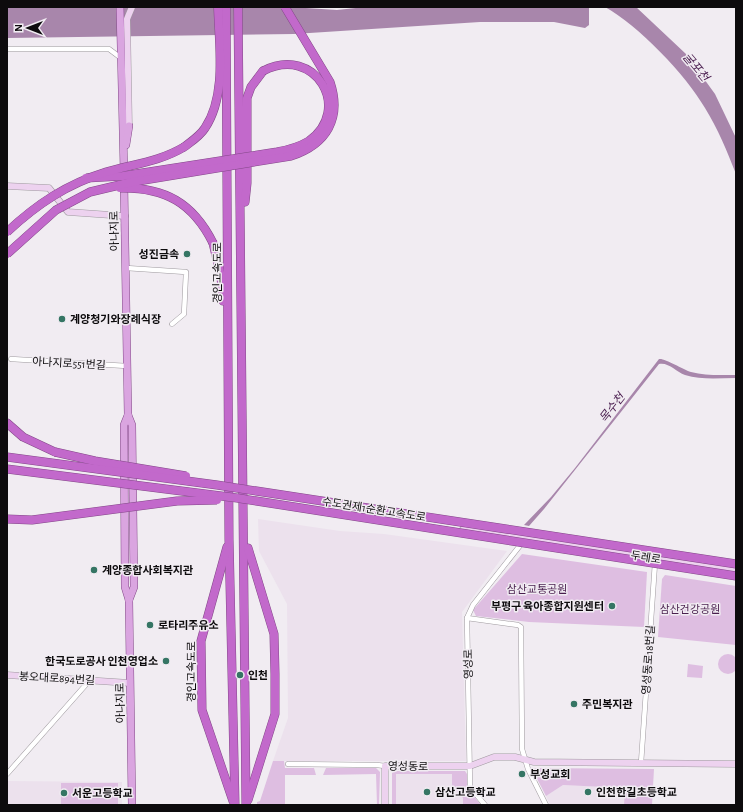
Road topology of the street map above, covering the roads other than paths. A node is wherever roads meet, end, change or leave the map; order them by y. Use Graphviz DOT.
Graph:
graph roads {
  1 [pos="120,7"];
  2 [pos="132,7"];
  3 [pos="218,7"];
  4 [pos="226,7"];
  5 [pos="238,7"];
  6 [pos="285,7"];
  7 [pos="223,44"];
  8 [pos="7,49"];
  9 [pos="121,58"];
  10 [pos="129,126"];
  11 [pos="123,161"];
  12 [pos="86,178"];
  13 [pos="7,186"];
  14 [pos="105,188"];
  15 [pos="125,216"];
  16 [pos="7,232"];
  17 [pos="241,237"];
  18 [pos="7,254"];
  19 [pos="126,268"];
  20 [pos="172,324"];
  21 [pos="228,331"];
  22 [pos="11,359"];
  23 [pos="127,366"];
  24 [pos="7,423"];
  25 [pos="7,457"];
  26 [pos="7,469"];
  27 [pos="217,485"];
  28 [pos="237,498"];
  29 [pos="7,519"];
  30 [pos="410,522"];
  31 [pos="229,538"];
  32 [pos="245,538"];
  33 [pos="526,538"];
  34 [pos="656,558"];
  35 [pos="736,564"];
  36 [pos="736,570"];
  37 [pos="736,576"];
  38 [pos="467,618"];
  39 [pos="7,675"];
  40 [pos="90,680"];
  41 [pos="130,683"];
  42 [pos="525,760"];
  43 [pos="641,763"];
  44 [pos="288,764"];
  45 [pos="736,764"];
  46 [pos="385,766"];
  47 [pos="470,766"];
  48 [pos="7,774"];
  49 [pos="132,805"];
  50 [pos="235,805"];
  51 [pos="246,805"];
  52 [pos="385,805"];
  53 [pos="485,805"];
  54 [pos="546,805"];
  1 -- 9 [label="main road, 아나지로"];
  2 -- 10 [label="street"];
  3 -- 7 [label="highway"];
  4 -- 7 [label="highway, 경인고속도로"];
  5 -- 17 [label="highway"];
  6 -- 14 [label="highway, bridge"];
  7 -- 12 [label="highway, bridge"];
  7 -- 21 [label="highway, 경인고속도로"];
  8 -- 9 [label="street"];
  9 -- 11 [label="main road, 아나지로"];
  10 -- 11 [label="main road"];
  11 -- 15 [label="main road, 아나지로"];
  12 -- 16 [label="highway, bridge"];
  12 -- 17 [label="highway, bridge"];
  13 -- 15 [label="street"];
  14 -- 18 [label="highway, bridge"];
  14 -- 21 [label="highway, bridge"];
  15 -- 19 [label="main road, 아나지로"];
  17 -- 32 [label="highway"];
  19 -- 20 [label="street"];
  19 -- 23 [label="main road, 아나지로"];
  21 -- 31 [label="highway, 경인고속도로"];
  22 -- 23 [label="street, 아나지로551번길"];
  23 -- 41 [label="main road, 아나지로"];
  24 -- 27 [label="highway, bridge"];
  25 -- 27 [label="highway, 수도권제1순환고속도로, bridge"];
  26 -- 28 [label="highway, 수도권제1순환고속도로, bridge"];
  27 -- 35 [label="highway, 수도권제1순환고속도로, bridge"];
  28 -- 29 [label="highway, bridge"];
  28 -- 37 [label="highway, 수도권제1순환고속도로, bridge"];
  30 -- 33 [label="street, 두레로"];
  31 -- 50 [label="highway, 경인고속도로"];
  31 -- 50 [label="highway, 경인고속도로"];
  32 -- 51 [label="highway"];
  32 -- 51 [label="highway"];
  33 -- 34 [label="street, 두레로"];
  33 -- 38 [label="street"];
  34 -- 36 [label="street, 두레로"];
  34 -- 43 [label="street, 영성동로18번길"];
  38 -- 42 [label="street"];
  38 -- 47 [label="street, 영성로"];
  39 -- 40 [label="street, 봉오대로894번길"];
  40 -- 41 [label="street, 봉오대로894번길"];
  40 -- 48 [label="street"];
  41 -- 49 [label="main road, 아나지로"];
  42 -- 43 [label="street, 영성동로"];
  42 -- 47 [label="street, 영성동로"];
  42 -- 54 [label="street"];
  43 -- 45 [label="street, 영성동로"];
  44 -- 46 [label="street, 영성동로"];
  46 -- 47 [label="street, 영성동로"];
  46 -- 52 [label="street"];
  47 -- 53 [label="street, 영성로"];
}
